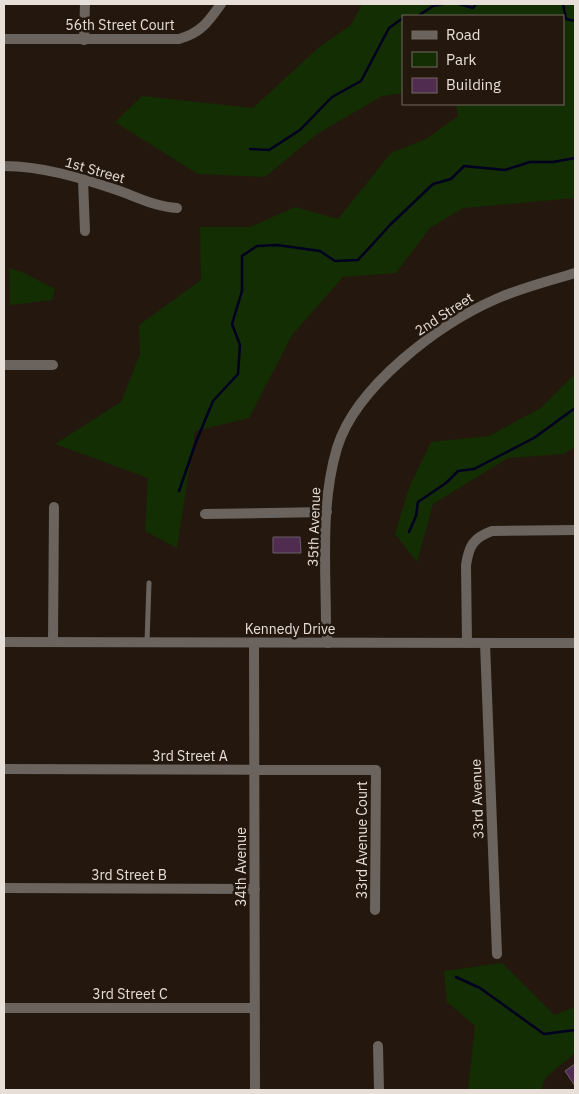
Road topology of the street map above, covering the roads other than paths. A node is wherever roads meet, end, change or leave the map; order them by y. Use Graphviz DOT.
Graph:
graph roads {
  1 [pos="85,4"];
  2 [pos="221,4"];
  3 [pos="4,39"];
  4 [pos="84,40"];
  5 [pos="4,166"];
  6 [pos="83,180"];
  7 [pos="176,208"];
  8 [pos="84,231"];
  9 [pos="575,274"];
  10 [pos="4,365"];
  11 [pos="53,365"];
  12 [pos="352,416"];
  13 [pos="54,507"];
  14 [pos="327,512"];
  15 [pos="205,514"];
  16 [pos="575,530"];
  17 [pos="149,583"];
  18 [pos="54,641"];
  19 [pos="4,642"];
  20 [pos="467,642"];
  21 [pos="147,643"];
  22 [pos="254,643"];
  23 [pos="328,643"];
  24 [pos="485,643"];
  25 [pos="575,643"];
  26 [pos="4,769"];
  27 [pos="254,769"];
  28 [pos="376,770"];
  29 [pos="4,888"];
  30 [pos="255,889"];
  31 [pos="376,910"];
  32 [pos="497,954"];
  33 [pos="4,1008"];
  34 [pos="255,1008"];
  35 [pos="378,1046"];
  36 [pos="254,1090"];
  37 [pos="379,1090"];
  1 -- 4 [label="street"];
  2 -- 4 [label="street, 56th Street Court"];
  3 -- 4 [label="street, 56th Street Court"];
  5 -- 6 [label="street, 1st Street"];
  6 -- 7 [label="street, 1st Street"];
  6 -- 8 [label="street"];
  9 -- 12 [label="street, 2nd Street"];
  10 -- 11 [label="street"];
  12 -- 14 [label="street, 35th Avenue"];
  13 -- 18 [label="street"];
  14 -- 15 [label="street"];
  14 -- 23 [label="street, 35th Avenue"];
  16 -- 20 [label="street"];
  17 -- 21 [label="lane"];
  18 -- 19 [label="street, Kennedy Drive"];
  18 -- 21 [label="street, Kennedy Drive"];
  20 -- 23 [label="street, Kennedy Drive"];
  20 -- 24 [label="street, Kennedy Drive"];
  21 -- 22 [label="street, Kennedy Drive"];
  22 -- 23 [label="street, Kennedy Drive"];
  22 -- 27 [label="street, 34th Avenue"];
  24 -- 25 [label="street, Kennedy Drive"];
  24 -- 32 [label="street, 33rd Avenue"];
  26 -- 27 [label="street, 3rd Street A"];
  27 -- 28 [label="street, 3rd Street A"];
  27 -- 30 [label="street, 34th Avenue"];
  28 -- 31 [label="street, 33rd Avenue Court"];
  29 -- 30 [label="street, 3rd Street B"];
  30 -- 34 [label="street, 34th Avenue"];
  33 -- 34 [label="street, 3rd Street C"];
  34 -- 36 [label="street, 34th Avenue"];
  35 -- 37 [label="street"];
}
